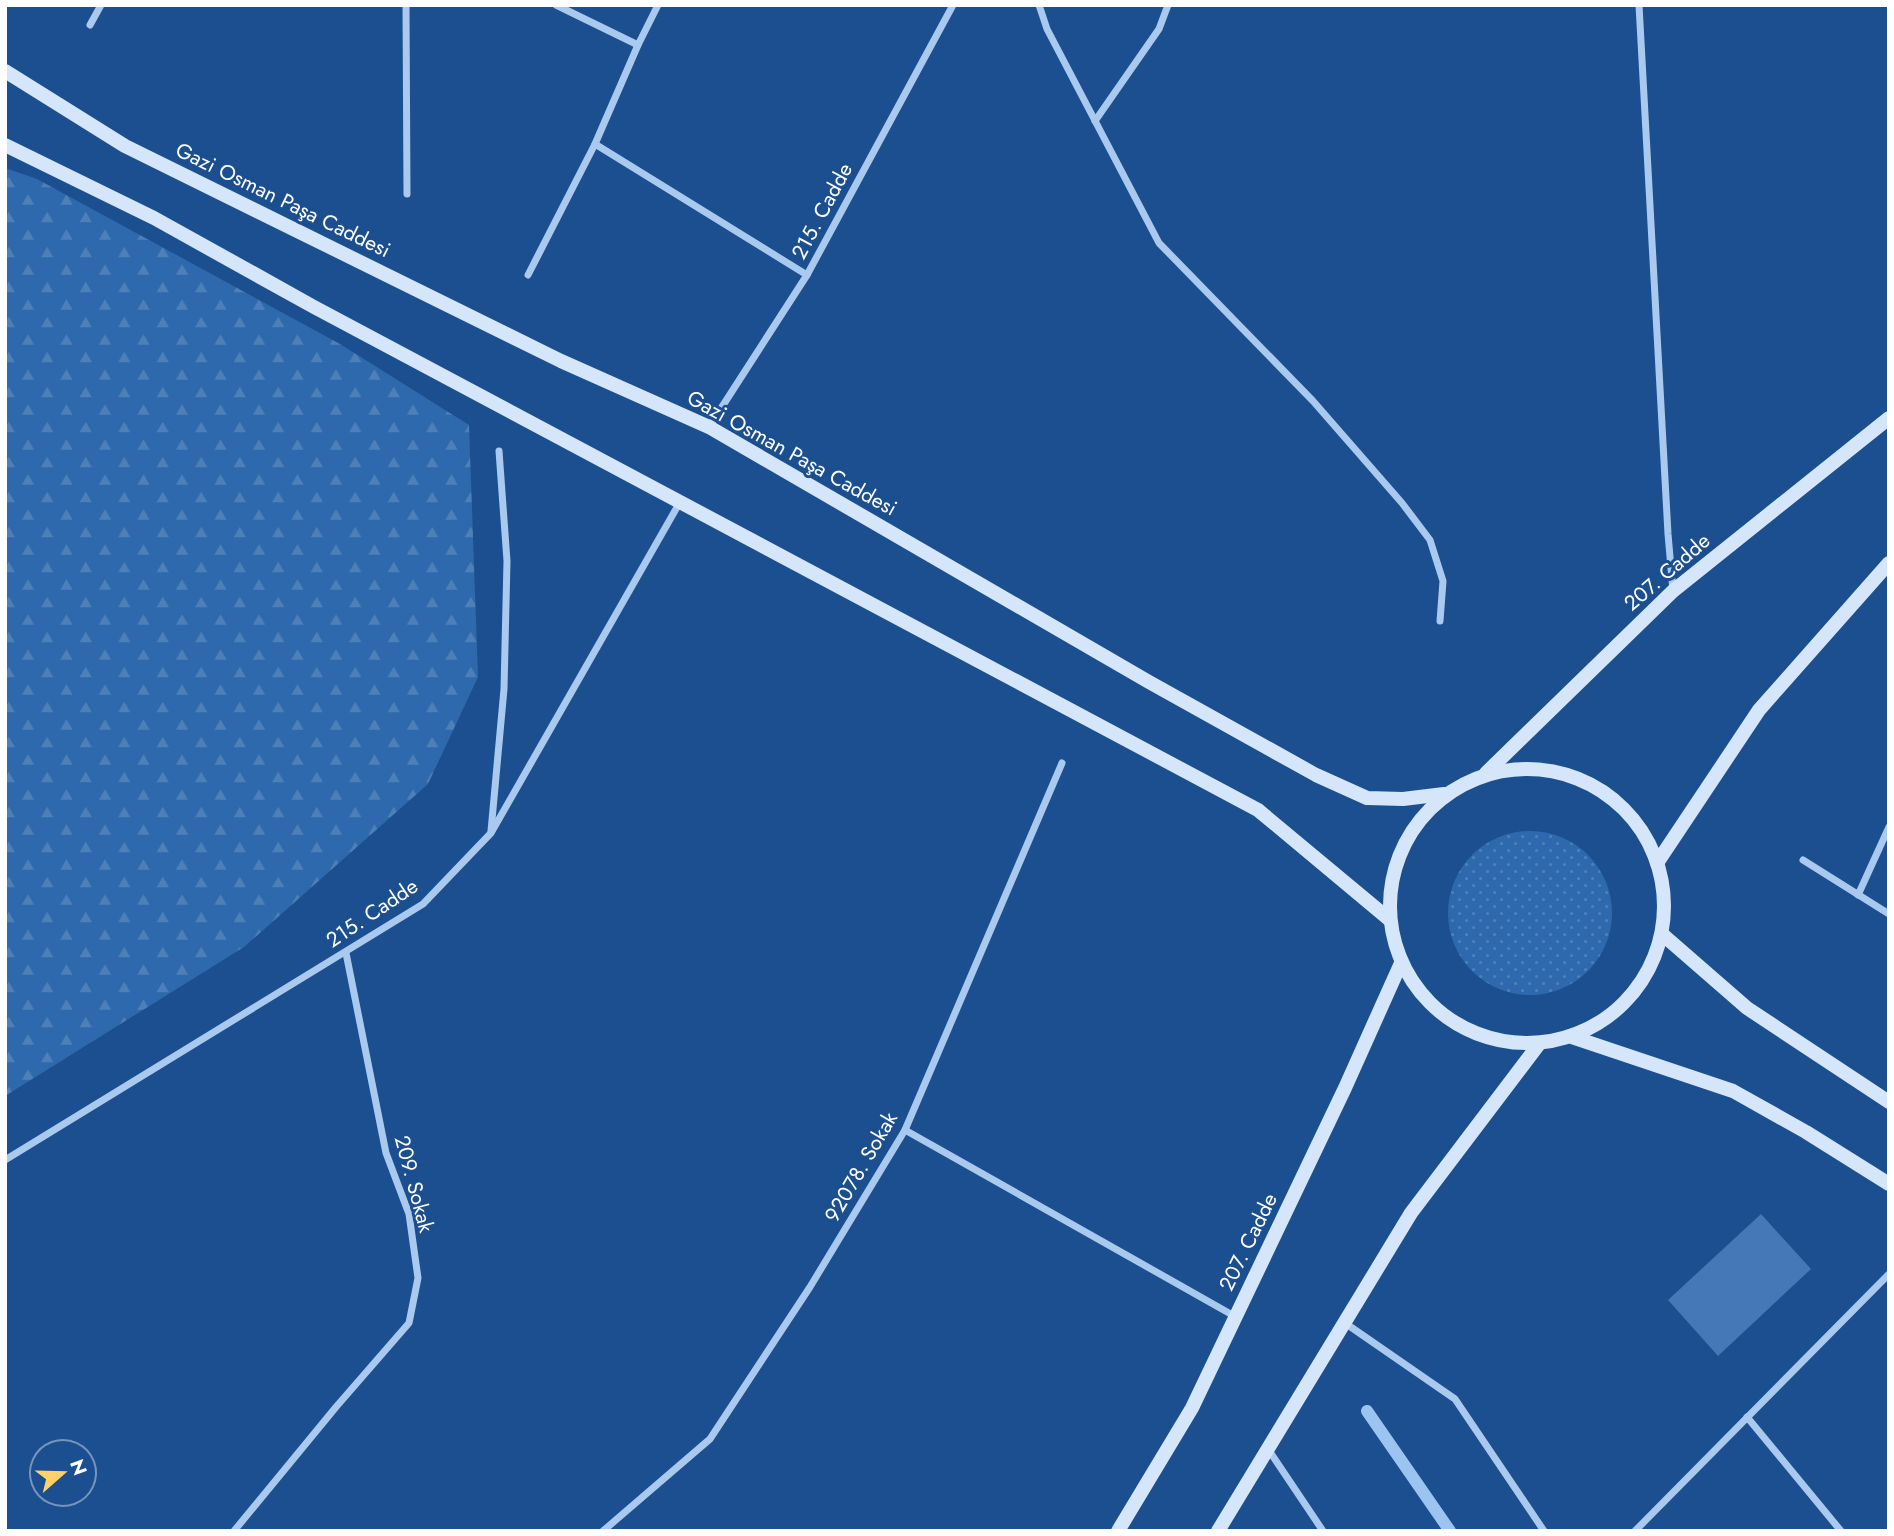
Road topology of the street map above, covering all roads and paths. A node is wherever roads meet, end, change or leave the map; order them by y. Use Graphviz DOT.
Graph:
graph roads {
  1 [pos="101,5"];
  2 [pos="406,5"];
  3 [pos="556,5"];
  4 [pos="658,5"];
  5 [pos="953,5"];
  6 [pos="1039,5"];
  7 [pos="1168,5"];
  8 [pos="1640,6"];
  9 [pos="90,25"];
  10 [pos="638,45"];
  11 [pos="5,71"];
  12 [pos="1095,121"];
  13 [pos="595,144"];
  14 [pos="5,145"];
  15 [pos="407,194"];
  16 [pos="528,275"];
  17 [pos="807,275"];
  18 [pos="1889,418"];
  19 [pos="709,426"];
  20 [pos="499,451"];
  21 [pos="681,501"];
  22 [pos="1889,563"];
  23 [pos="1674,591"];
  24 [pos="1440,621"];
  25 [pos="1062,763"];
  26 [pos="1486,773"];
  27 [pos="1444,794"];
  28 [pos="1889,827"];
  29 [pos="491,833"];
  30 [pos="1803,860"];
  31 [pos="1657,863"];
  32 [pos="1858,895"];
  33 [pos="1889,914"];
  34 [pos="1390,920"];
  35 [pos="1662,934"];
  36 [pos="346,953"];
  37 [pos="1401,963"];
  38 [pos="1572,1037"];
  39 [pos="1539,1044"];
  40 [pos="1889,1102"];
  41 [pos="905,1130"];
  42 [pos="5,1160"];
  43 [pos="1889,1184"];
  44 [pos="1889,1274"];
  45 [pos="1236,1317"];
  46 [pos="1345,1323"];
  47 [pos="1747,1417"];
  48 [pos="1268,1449"];
  49 [pos="234,1531"];
  50 [pos="603,1531"];
  51 [pos="1118,1531"];
  52 [pos="1218,1531"];
  53 [pos="1324,1531"];
  54 [pos="1544,1531"];
  55 [pos="1635,1531"];
  56 [pos="1841,1531"];
  1 -- 9 [label="street"];
  2 -- 15 [label="street"];
  3 -- 10 [label="street"];
  4 -- 10 [label="street"];
  5 -- 17 [label="street, 215. Cadde"];
  6 -- 12 [label="street"];
  7 -- 12 [label="street"];
  8 -- 23 [label="street"];
  10 -- 13 [label="street"];
  11 -- 19 [label="main road, Gazi Osman Paşa Caddesi"];
  12 -- 24 [label="street"];
  13 -- 16 [label="street"];
  13 -- 17 [label="street"];
  14 -- 21 [label="main road"];
  17 -- 19 [label="street, 215. Cadde"];
  18 -- 23 [label="main road, 207. Cadde"];
  19 -- 27 [label="main road, Gazi Osman Paşa Caddesi"];
  20 -- 29 [label="street"];
  21 -- 29 [label="street, 215. Cadde"];
  21 -- 34 [label="main road"];
  22 -- 31 [label="main road"];
  23 -- 26 [label="main road, 207. Cadde"];
  25 -- 41 [label="street, 92078. Sokak"];
  26 -- 27 [label="main road"];
  26 -- 31 [label="main road"];
  27 -- 34 [label="main road"];
  28 -- 32 [label="street"];
  29 -- 36 [label="street, 215. Cadde"];
  30 -- 32 [label="street"];
  31 -- 35 [label="main road"];
  32 -- 33 [label="street"];
  34 -- 37 [label="main road"];
  35 -- 38 [label="main road"];
  35 -- 40 [label="main road"];
  36 -- 42 [label="street, 215. Cadde"];
  36 -- 49 [label="street, 209. Sokak"];
  37 -- 39 [label="main road"];
  37 -- 45 [label="main road, 207. Cadde"];
  38 -- 39 [label="main road"];
  38 -- 43 [label="main road"];
  39 -- 46 [label="main road"];
  41 -- 45 [label="street"];
  41 -- 50 [label="street, 92078. Sokak"];
  44 -- 47 [label="street"];
  45 -- 51 [label="main road, 207. Cadde"];
  46 -- 48 [label="main road"];
  46 -- 54 [label="street"];
  47 -- 55 [label="street"];
  47 -- 56 [label="street"];
  48 -- 52 [label="main road"];
  48 -- 53 [label="street"];
}
